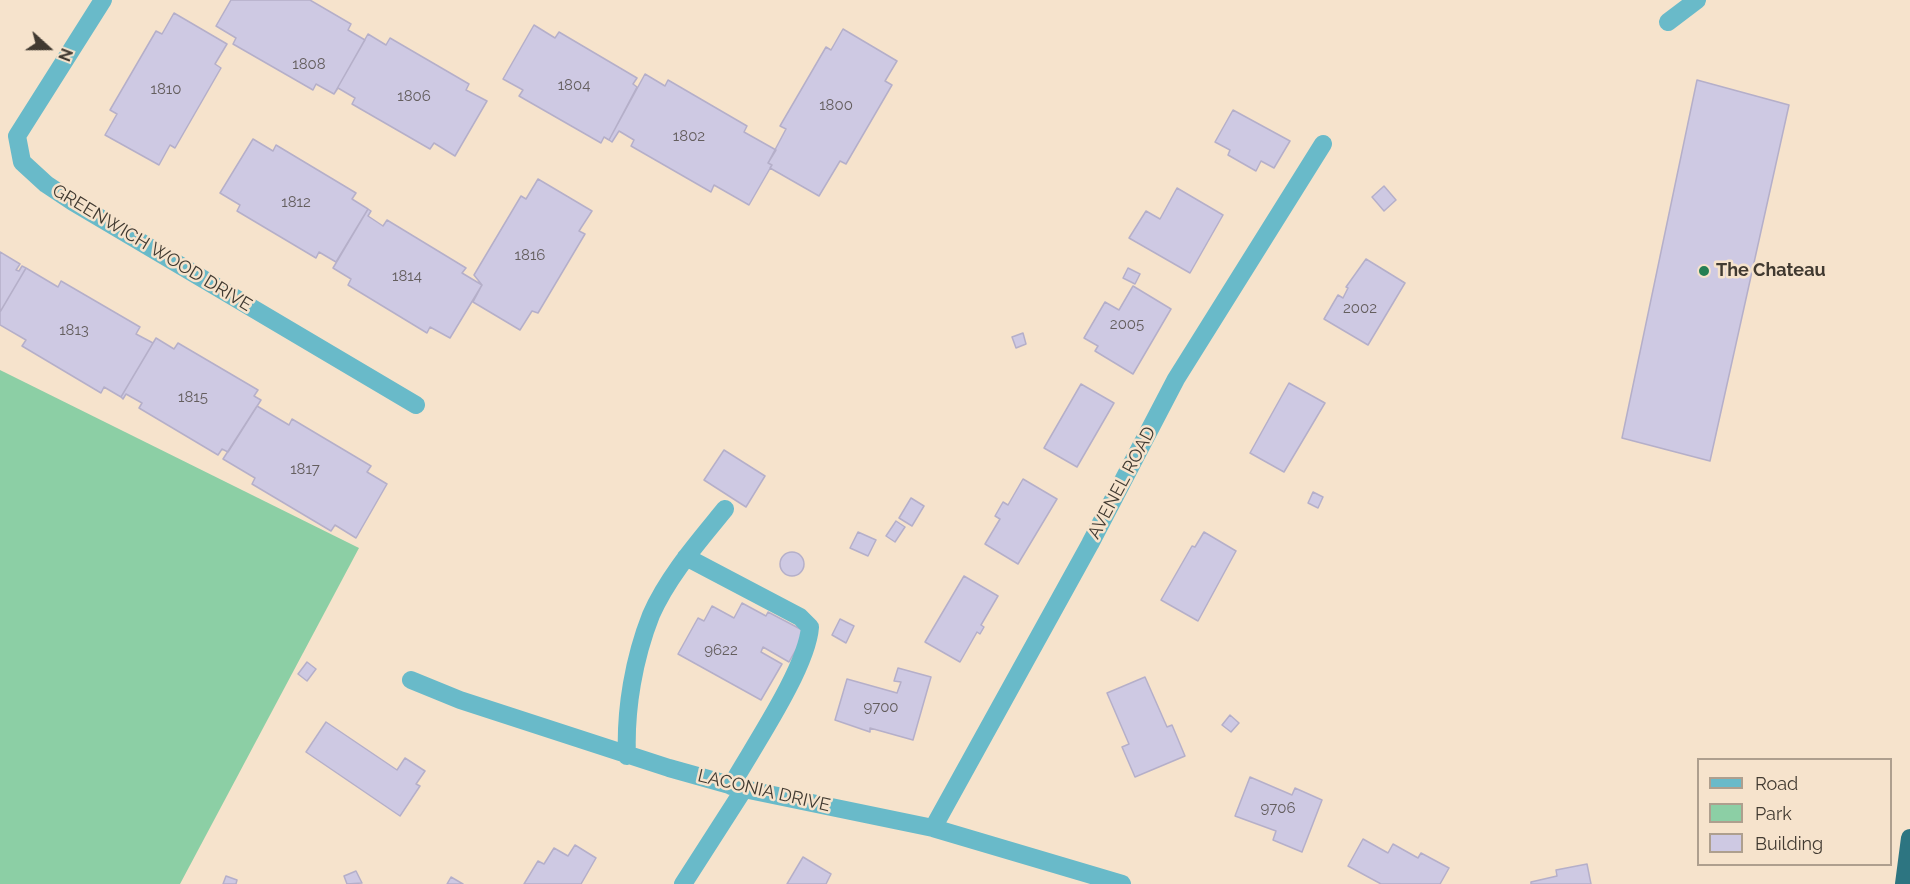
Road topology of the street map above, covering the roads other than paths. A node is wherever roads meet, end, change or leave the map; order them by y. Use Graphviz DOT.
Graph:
graph roads {
  1 [pos="103,0"];
  2 [pos="1697,0"];
  3 [pos="1668,22"];
  4 [pos="1323,144"];
  5 [pos="416,405"];
  6 [pos="725,509"];
  7 [pos="686,557"];
  8 [pos="411,680"];
  9 [pos="627,756"];
  10 [pos="737,788"];
  11 [pos="933,828"];
  12 [pos="1910,838"];
  13 [pos="683,884"];
  14 [pos="1122,884"];
  15 [pos="1904,884"];
  1 -- 5 [label="street, GREENWICH WOOD DRIVE"];
  2 -- 3 [label="street"];
  4 -- 11 [label="street, AVENEL ROAD"];
  6 -- 7 [label="street"];
  7 -- 9 [label="street"];
  7 -- 10 [label="street"];
  8 -- 9 [label="street, LACONIA DRIVE"];
  9 -- 10 [label="street, LACONIA DRIVE"];
  10 -- 11 [label="street, LACONIA DRIVE"];
  10 -- 13 [label="street"];
  11 -- 14 [label="street, LACONIA DRIVE"];
  12 -- 15 [label="highway"];
}
